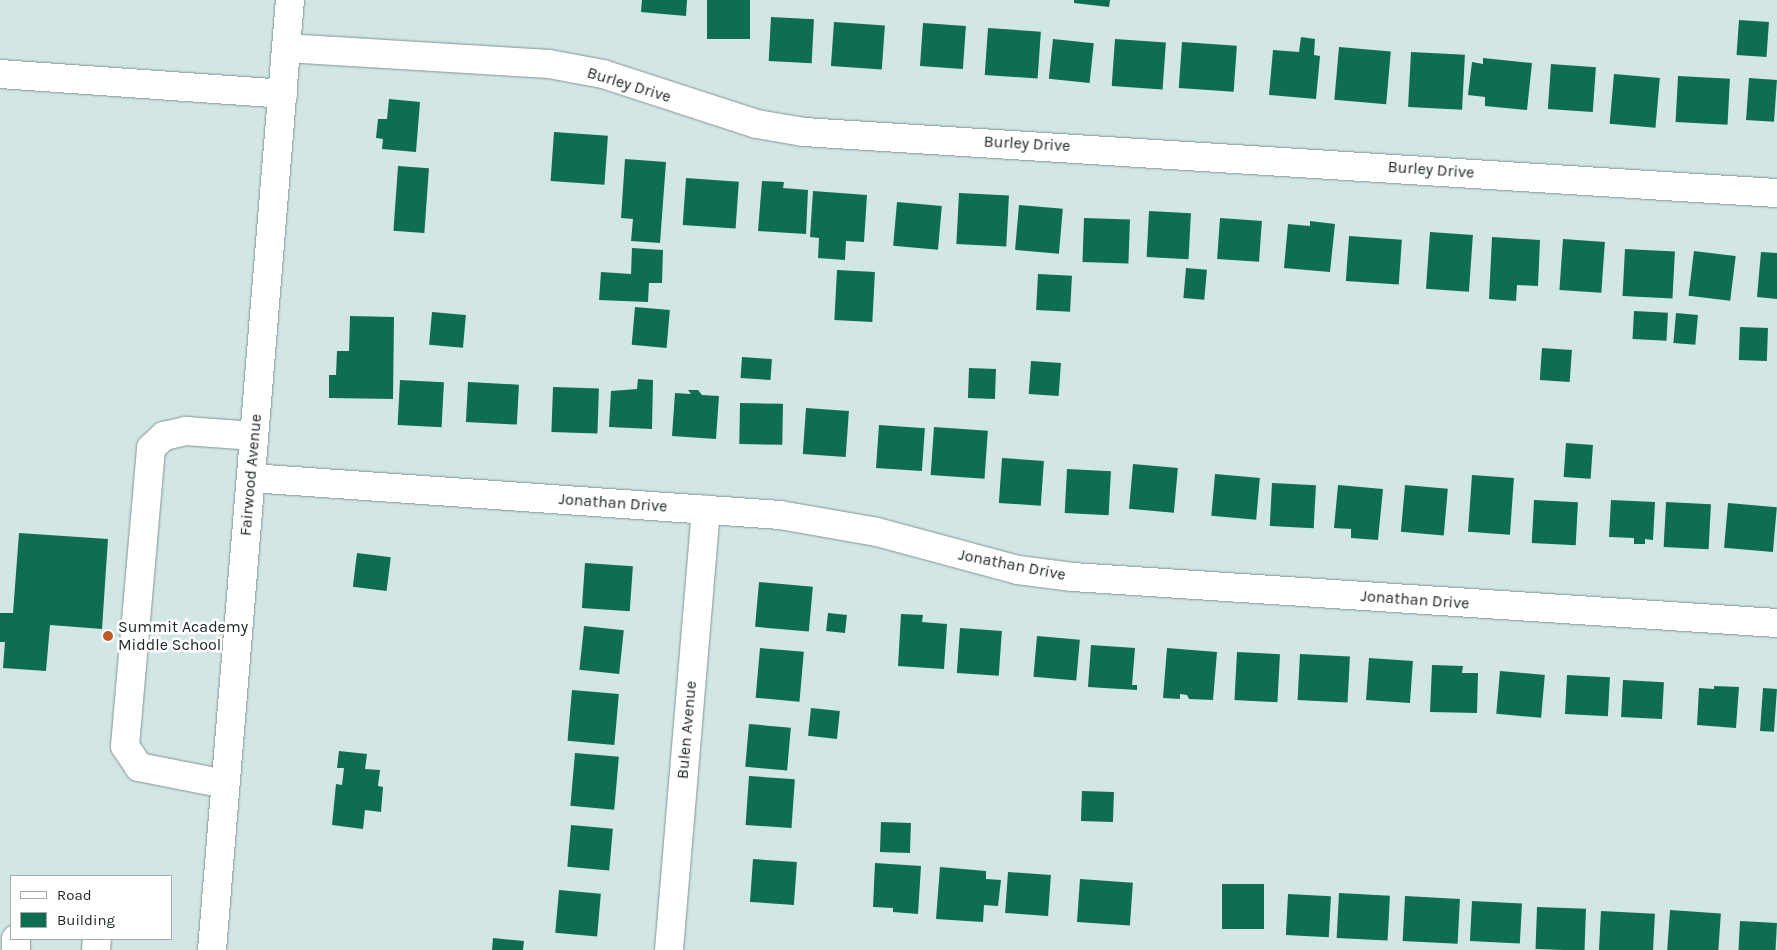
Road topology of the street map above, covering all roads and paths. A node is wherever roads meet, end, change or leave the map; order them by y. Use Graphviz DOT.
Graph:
graph roads {
  1 [pos="290,0"];
  2 [pos="286,48"];
  3 [pos="0,74"];
  4 [pos="283,94"];
  5 [pos="1777,193"];
  6 [pos="254,436"];
  7 [pos="250,478"];
  8 [pos="706,510"];
  9 [pos="1777,623"];
  10 [pos="225,784"];
  11 [pos="212,950"];
  12 [pos="670,950"];
  1 -- 2 [label="street, Fairwood Avenue"];
  2 -- 4 [label="street, Fairwood Avenue"];
  2 -- 5 [label="street, Burley Drive"];
  3 -- 4 [label="street"];
  4 -- 6 [label="street, Fairwood Avenue"];
  6 -- 7 [label="street, Fairwood Avenue"];
  6 -- 10 [label="street"];
  7 -- 8 [label="street, Jonathan Drive"];
  7 -- 10 [label="street, Fairwood Avenue"];
  8 -- 9 [label="street, Jonathan Drive"];
  8 -- 12 [label="street, Bulen Avenue"];
  10 -- 11 [label="street, Fairwood Avenue"];
}
